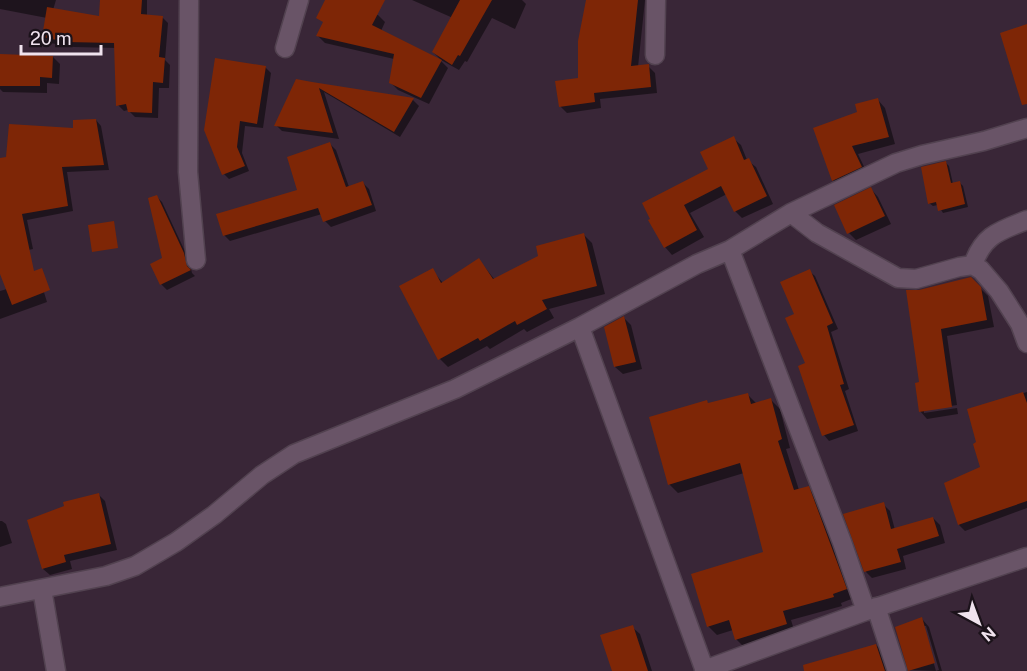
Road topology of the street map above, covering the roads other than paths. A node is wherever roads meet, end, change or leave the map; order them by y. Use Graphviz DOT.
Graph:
graph roads {
  1 [pos="189,0"];
  2 [pos="299,0"];
  3 [pos="656,0"];
  4 [pos="285,48"];
  5 [pos="655,55"];
  6 [pos="1027,128"];
  7 [pos="791,213"];
  8 [pos="1027,220"];
  9 [pos="730,250"];
  10 [pos="196,260"];
  11 [pos="973,265"];
  12 [pos="580,327"];
  13 [pos="1027,343"];
  14 [pos="1027,557"];
  15 [pos="42,589"];
  16 [pos="0,597"];
  17 [pos="871,609"];
  18 [pos="705,670"];
  19 [pos="56,671"];
  20 [pos="897,671"];
  1 -- 10 [label="street"];
  2 -- 4 [label="street"];
  3 -- 5 [label="street"];
  6 -- 7 [label="street"];
  7 -- 9 [label="street"];
  7 -- 11 [label="street"];
  8 -- 11 [label="street"];
  9 -- 12 [label="street"];
  9 -- 17 [label="street"];
  11 -- 13 [label="street"];
  12 -- 15 [label="street"];
  12 -- 18 [label="street"];
  14 -- 17 [label="street"];
  15 -- 16 [label="street"];
  15 -- 19 [label="street"];
  17 -- 18 [label="street"];
  17 -- 20 [label="street"];
}
